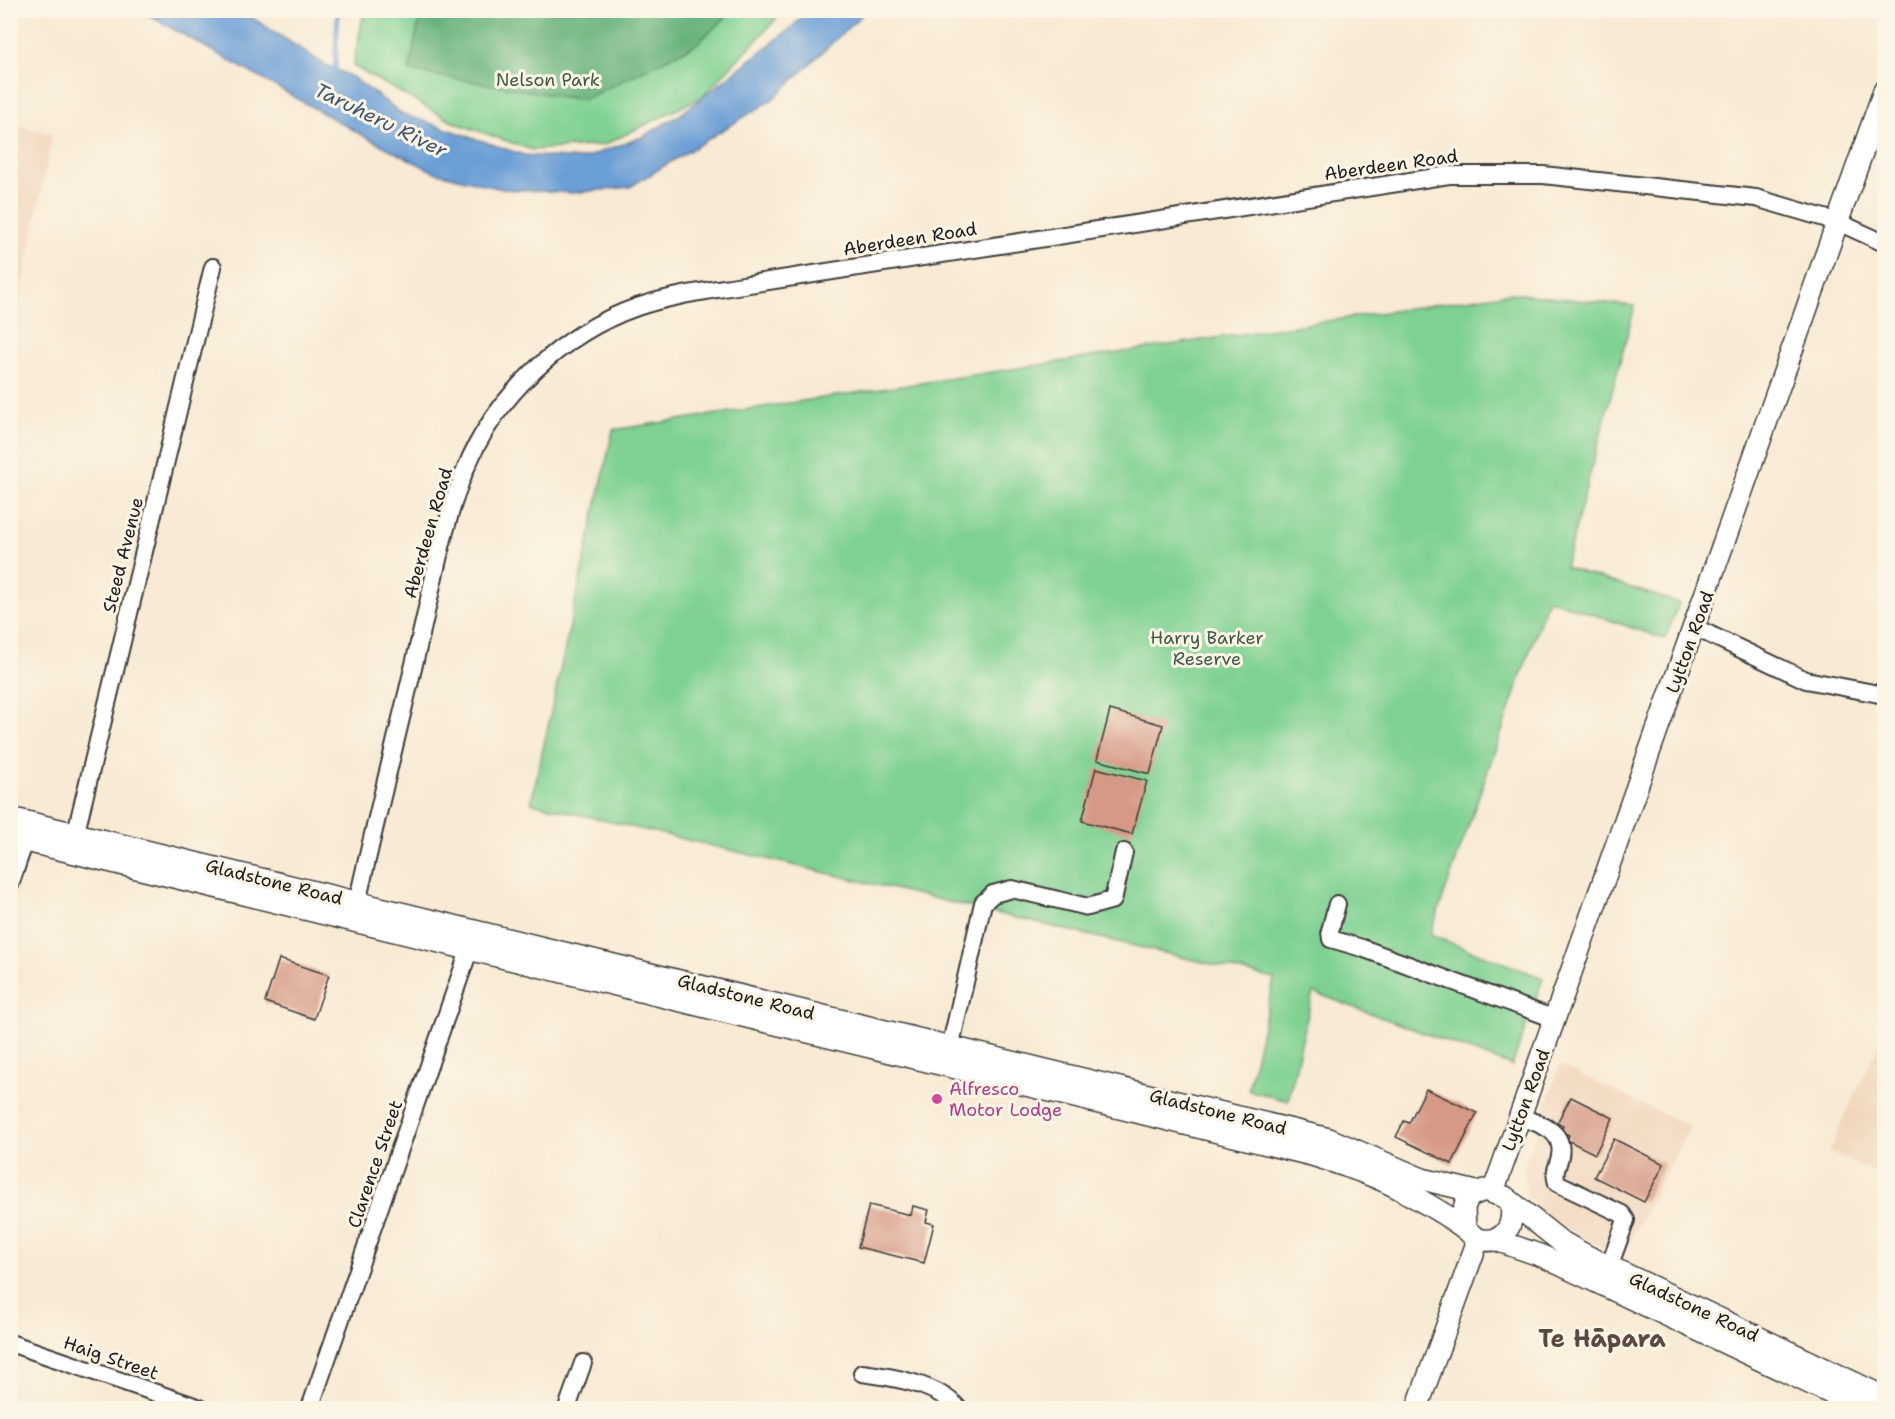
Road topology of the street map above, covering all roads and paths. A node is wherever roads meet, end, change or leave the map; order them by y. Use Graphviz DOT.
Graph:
graph roads {
  1 [pos="1884,92"];
  2 [pos="1838,222"];
  3 [pos="1884,243"];
  4 [pos="213,267"];
  5 [pos="1696,628"];
  6 [pos="1884,695"];
  7 [pos="19,829"];
  8 [pos="73,843"];
  9 [pos="1124,852"];
  10 [pos="10,885"];
  11 [pos="1337,904"];
  12 [pos="355,911"];
  13 [pos="473,940"];
  14 [pos="1555,1019"];
  15 [pos="948,1057"];
  16 [pos="1520,1117"];
  17 [pos="1484,1192"];
  18 [pos="1511,1205"];
  19 [pos="1480,1236"];
  20 [pos="1609,1267"];
  21 [pos="10,1344"];
  22 [pos="583,1363"];
  23 [pos="862,1373"];
  24 [pos="1884,1397"];
  25 [pos="192,1408"];
  26 [pos="310,1408"];
  27 [pos="567,1408"];
  28 [pos="958,1408"];
  29 [pos="1417,1408"];
  30 [pos="1862,1408"];
  1 -- 2 [label="main road, Lytton Road"];
  2 -- 3 [label="street, Aberdeen Road"];
  2 -- 5 [label="main road, Lytton Road"];
  2 -- 12 [label="street, Aberdeen Road"];
  4 -- 8 [label="street, Steed Avenue"];
  5 -- 6 [label="street"];
  5 -- 14 [label="main road, Lytton Road"];
  7 -- 8 [label="main road, Gladstone Road"];
  7 -- 10 [label="street"];
  8 -- 12 [label="main road, Gladstone Road"];
  9 -- 15 [label="street"];
  11 -- 14 [label="street"];
  12 -- 13 [label="main road, Gladstone Road"];
  13 -- 15 [label="main road, Gladstone Road"];
  13 -- 26 [label="street, Clarence Street"];
  14 -- 16 [label="main road, Lytton Road"];
  15 -- 17 [label="main road, Gladstone Road"];
  15 -- 19 [label="main road, Gladstone Road"];
  16 -- 17 [label="main road, Lytton Road"];
  16 -- 20 [label="street"];
  17 -- 18 [label="main road"];
  17 -- 19 [label="main road"];
  18 -- 19 [label="main road"];
  18 -- 20 [label="main road, Gladstone Road"];
  19 -- 29 [label="main road"];
  19 -- 30 [label="main road, Gladstone Road"];
  20 -- 24 [label="main road, Gladstone Road"];
  21 -- 25 [label="street, Haig Street"];
  22 -- 27 [label="street"];
  23 -- 28 [label="street"];
}
